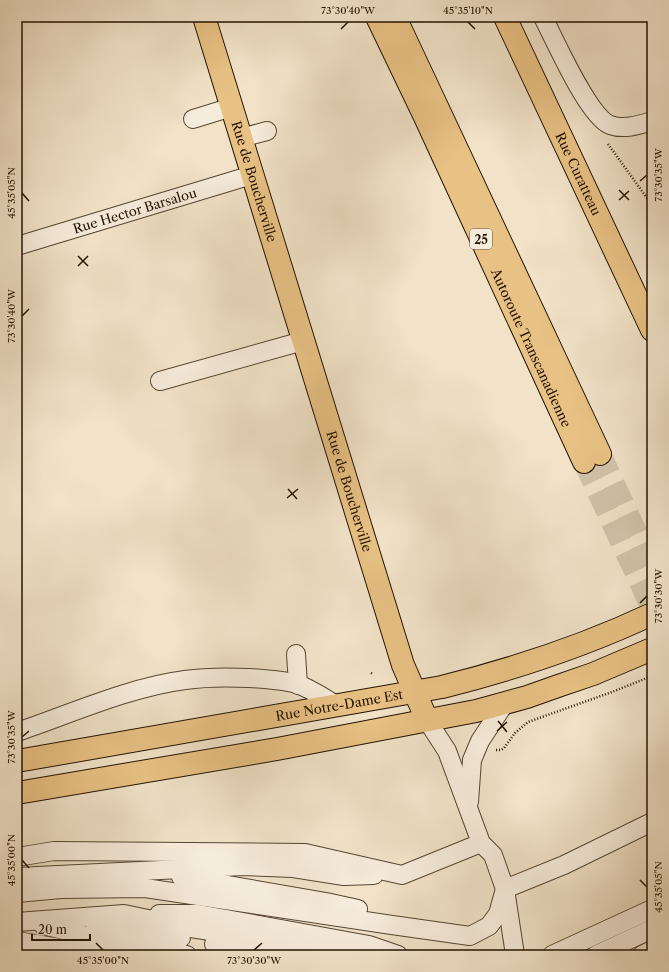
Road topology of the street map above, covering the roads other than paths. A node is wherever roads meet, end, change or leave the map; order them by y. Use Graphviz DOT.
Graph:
graph roads {
  1 [pos="204,17"];
  2 [pos="377,17"];
  3 [pos="395,17"];
  4 [pos="505,17"];
  5 [pos="543,17"];
  6 [pos="232,107"];
  7 [pos="193,119"];
  8 [pos="652,121"];
  9 [pos="267,131"];
  10 [pos="241,138"];
  11 [pos="252,175"];
  12 [pos="17,246"];
  13 [pos="652,330"];
  14 [pos="303,341"];
  15 [pos="160,380"];
  16 [pos="652,614"];
  17 [pos="652,649"];
  18 [pos="296,654"];
  19 [pos="298,685"];
  20 [pos="414,692"];
  21 [pos="505,703"];
  22 [pos="337,706"];
  23 [pos="427,720"];
  24 [pos="17,732"];
  25 [pos="17,761"];
  26 [pos="17,793"];
  27 [pos="468,807"];
  28 [pos="652,822"];
  29 [pos="482,843"];
  30 [pos="17,857"];
  31 [pos="115,872"];
  32 [pos="402,875"];
  33 [pos="17,877"];
  34 [pos="505,889"];
  35 [pos="17,893"];
  36 [pos="652,909"];
  37 [pos="124,914"];
  38 [pos="70,918"];
  39 [pos="23,921"];
  40 [pos="652,929"];
  41 [pos="470,936"];
  42 [pos="17,940"];
  43 [pos="652,950"];
  44 [pos="17,952"];
  45 [pos="27,955"];
  46 [pos="102,955"];
  47 [pos="187,955"];
  48 [pos="276,955"];
  49 [pos="362,955"];
  50 [pos="398,955"];
  51 [pos="515,955"];
  52 [pos="552,955"];
  53 [pos="596,955"];
  54 [pos="642,955"];
  1 -- 6 [label="main road, Rue de Boucherville"];
  2 -- 3 [label="main road, Autoroute Transcanadienne / 25"];
  4 -- 13 [label="main road, Rue Curatteau"];
  5 -- 8 [label="street"];
  6 -- 7 [label="street"];
  6 -- 10 [label="main road, Rue de Boucherville"];
  9 -- 10 [label="street"];
  10 -- 11 [label="main road, Rue de Boucherville"];
  11 -- 12 [label="street, Rue Hector Barsalou"];
  11 -- 14 [label="main road, Rue de Boucherville"];
  14 -- 15 [label="street"];
  14 -- 20 [label="main road, Rue de Boucherville"];
  16 -- 20 [label="main road, Rue Notre-Dame Est"];
  17 -- 21 [label="main road"];
  18 -- 19 [label="street"];
  19 -- 22 [label="street"];
  19 -- 24 [label="street"];
  20 -- 22 [label="main road, Rue Notre-Dame Est"];
  20 -- 23 [label="main road, Rue de Boucherville"];
  21 -- 23 [label="main road"];
  21 -- 27 [label="street"];
  22 -- 25 [label="main road, Rue Notre-Dame Est"];
  23 -- 26 [label="main road"];
  23 -- 27 [label="street, Rue de Boucherville"];
  27 -- 29 [label="street, Rue de Boucherville"];
  28 -- 34 [label="street"];
  29 -- 32 [label="street"];
  29 -- 34 [label="street, Rue de Boucherville"];
  30 -- 32 [label="street"];
  31 -- 32 [label="street"];
  31 -- 33 [label="street"];
  31 -- 41 [label="street"];
  34 -- 41 [label="street"];
  34 -- 51 [label="street, Rue de Boucherville"];
  35 -- 41 [label="street"];
  36 -- 52 [label="street"];
  37 -- 38 [label="street"];
  37 -- 49 [label="street"];
  37 -- 50 [label="street"];
  38 -- 39 [label="street"];
  38 -- 48 [label="street"];
  39 -- 47 [label="street"];
  40 -- 53 [label="street"];
  42 -- 46 [label="street"];
  43 -- 54 [label="street"];
  44 -- 45 [label="street"];
}
